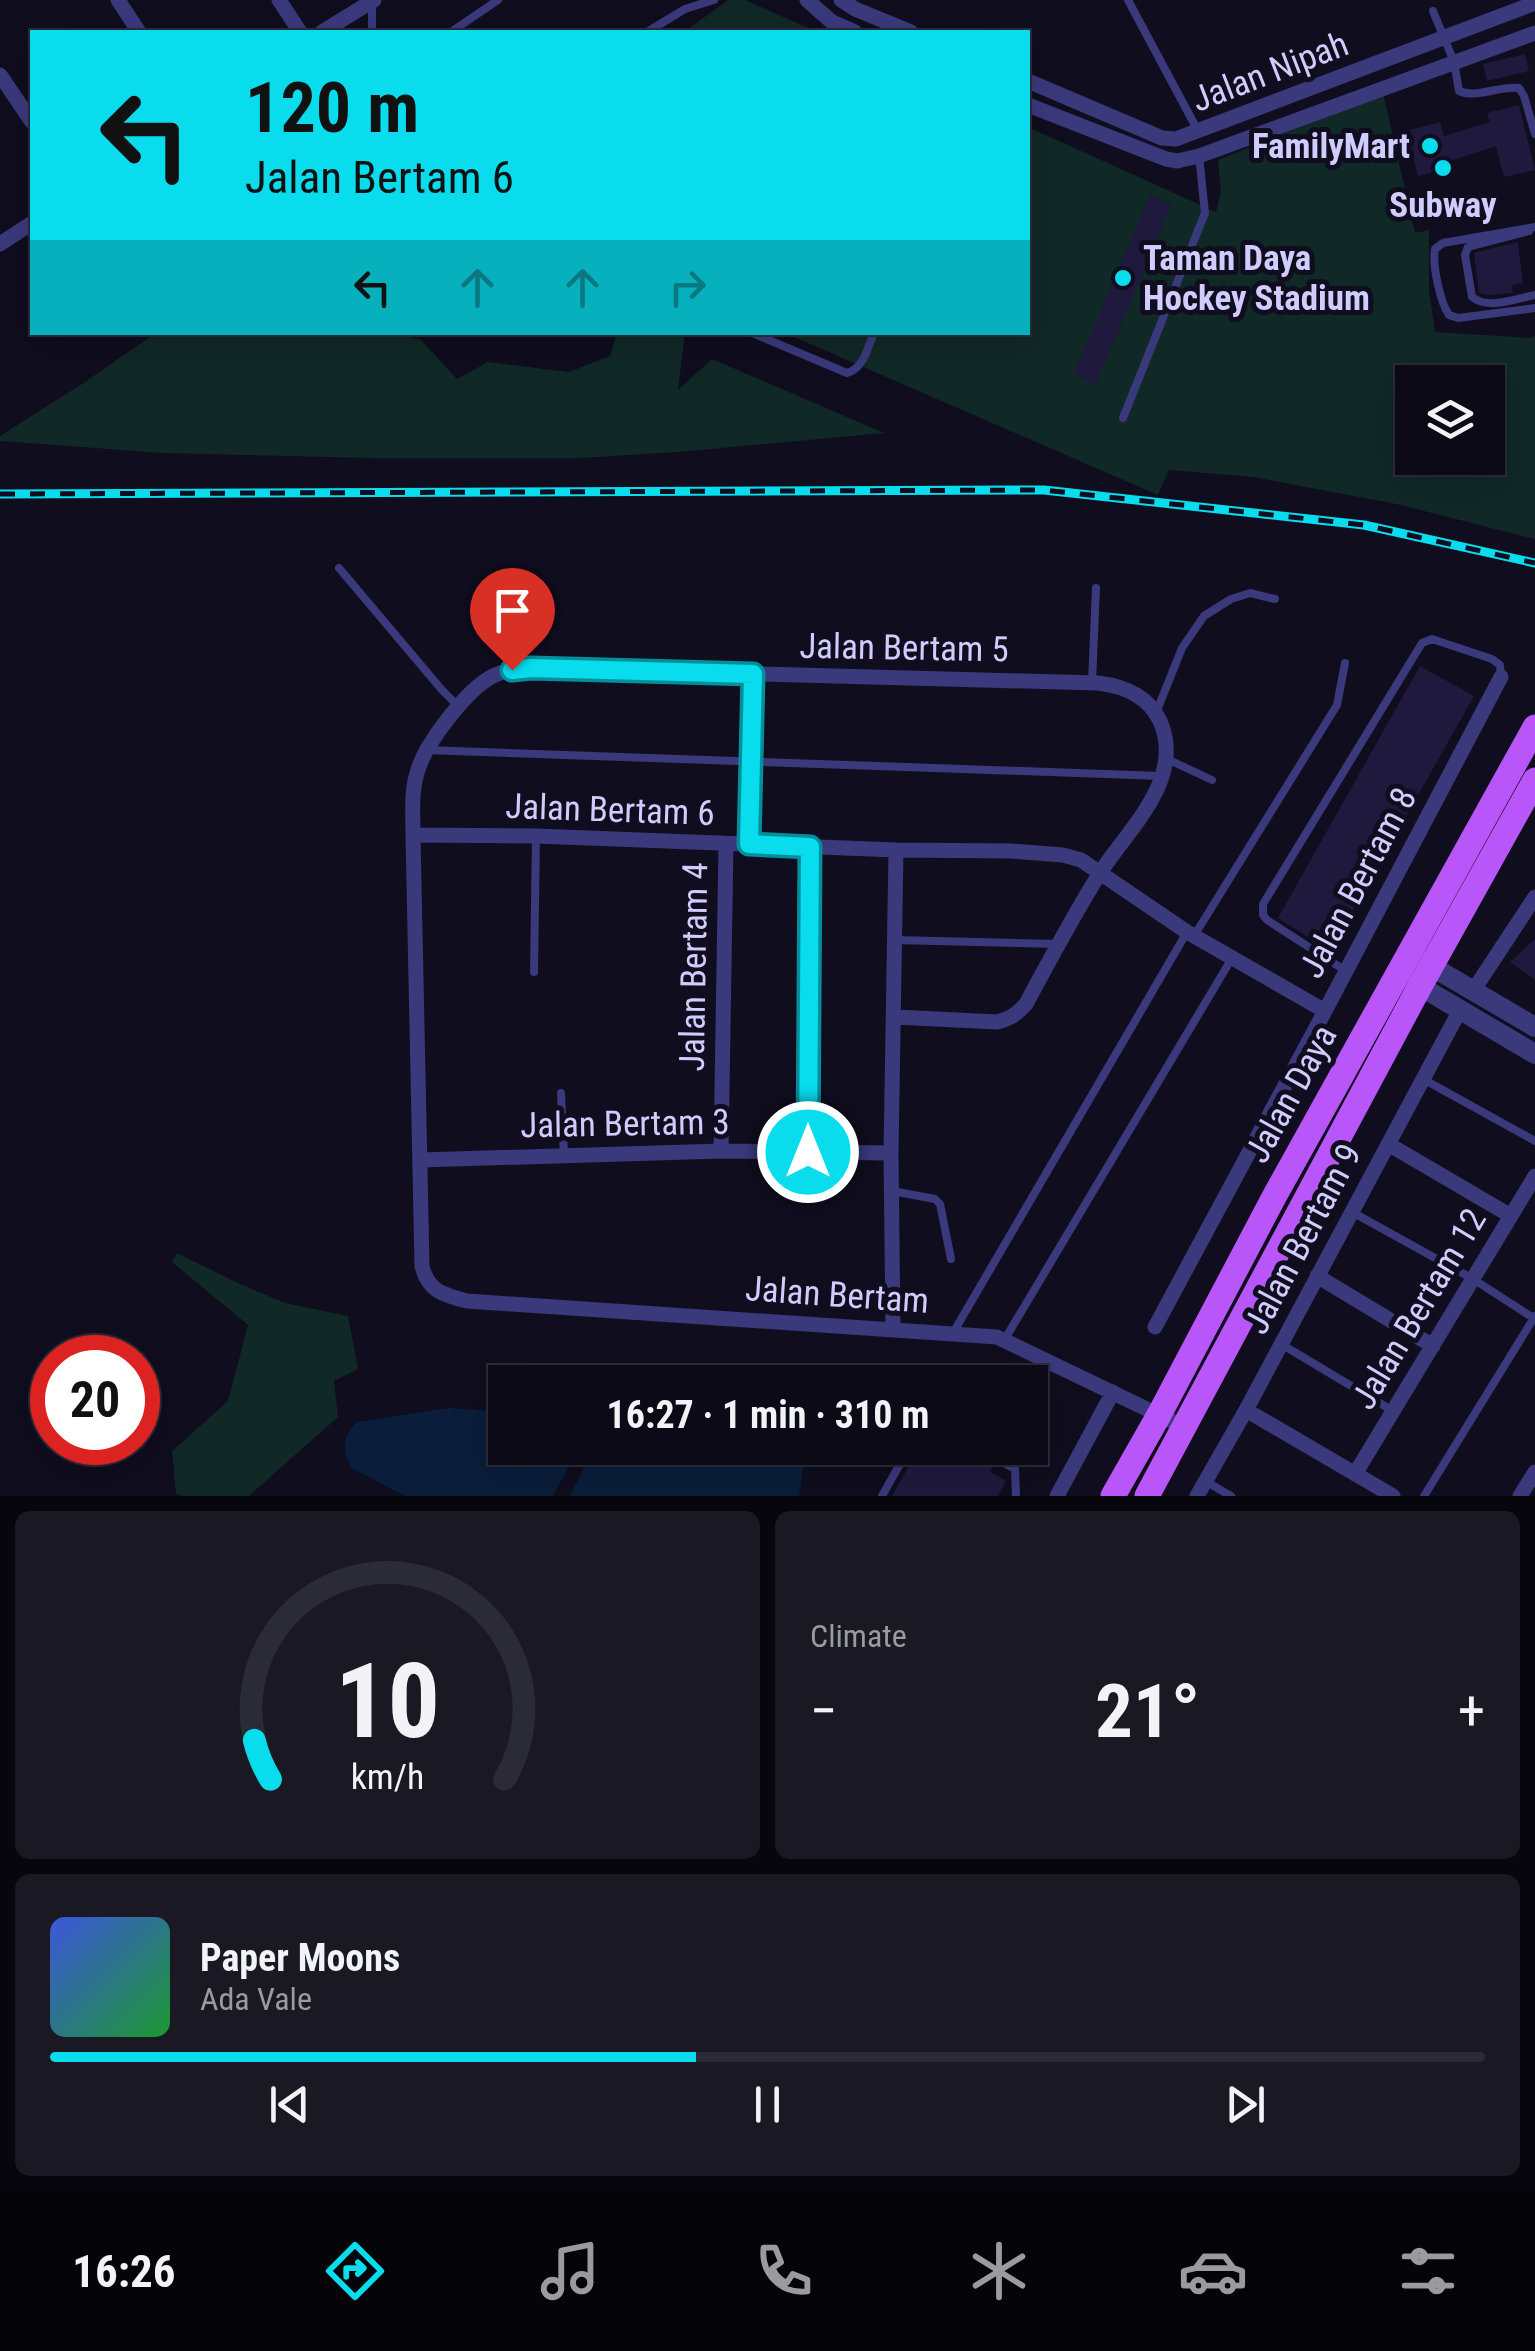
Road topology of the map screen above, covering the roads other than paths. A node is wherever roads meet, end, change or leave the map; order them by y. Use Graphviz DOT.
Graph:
graph roads {
  1 [pos="118,0"];
  2 [pos="279,0"];
  3 [pos="373,0"];
  4 [pos="498,0"];
  5 [pos="714,0"];
  6 [pos="807,0"];
  7 [pos="841,0"];
  8 [pos="1128,0"];
  9 [pos="1535,4"];
  10 [pos="1432,11"];
  11 [pos="665,21"];
  12 [pos="138,30"];
  13 [pos="299,30"];
  14 [pos="325,30"];
  15 [pos="372,30"];
  16 [pos="455,30"];
  17 [pos="650,30"];
  18 [pos="664,30"];
  19 [pos="850,30"];
  20 [pos="906,30"];
  21 [pos="1534,33"];
  22 [pos="1444,38"];
  23 [pos="1454,62"];
  24 [pos="0,75"];
  25 [pos="1030,82"];
  26 [pos="1030,107"];
  27 [pos="30,119"];
  28 [pos="1198,131"];
  29 [pos="1535,134"];
  30 [pos="1199,156"];
  31 [pos="30,224"];
  32 [pos="1535,227"];
  33 [pos="0,244"];
  34 [pos="1535,295"];
  35 [pos="1535,308"];
  36 [pos="757,335"];
  37 [pos="873,335"];
  38 [pos="1123,418"];
  39 [pos="339,568"];
  40 [pos="1096,588"];
  41 [pos="1275,599"];
  42 [pos="1345,663"];
  43 [pos="753,674"];
  44 [pos="1500,676"];
  45 [pos="1092,682"];
  46 [pos="459,708"];
  47 [pos="1156,713"];
  48 [pos="1535,728"];
  49 [pos="426,750"];
  50 [pos="1167,759"];
  51 [pos="751,762"];
  52 [pos="1162,776"];
  53 [pos="1212,780"];
  54 [pos="1535,780"];
  55 [pos="413,835"];
  56 [pos="536,836"];
  57 [pos="726,844"];
  58 [pos="749,844"];
  59 [pos="810,847"];
  60 [pos="896,850"];
  61 [pos="1100,872"];
  62 [pos="1535,896"];
  63 [pos="1190,934"];
  64 [pos="894,940"];
  65 [pos="1058,944"];
  66 [pos="1232,958"];
  67 [pos="1414,970"];
  68 [pos="1346,971"];
  69 [pos="534,972"];
  70 [pos="1473,991"];
  71 [pos="1460,1010"];
  72 [pos="1325,1011"];
  73 [pos="895,1017"];
  74 [pos="1535,1027"];
  75 [pos="1535,1054"];
  76 [pos="1423,1079"];
  77 [pos="561,1093"];
  78 [pos="1535,1141"];
  79 [pos="1388,1144"];
  80 [pos="721,1151"];
  81 [pos="808,1152"];
  82 [pos="891,1152"];
  83 [pos="564,1155"];
  84 [pos="421,1160"];
  85 [pos="1535,1176"];
  86 [pos="892,1191"];
  87 [pos="1352,1212"];
  88 [pos="1511,1216"];
  89 [pos="951,1258"];
  90 [pos="1317,1276"];
  91 [pos="1472,1280"];
  92 [pos="466,1301"];
  93 [pos="1535,1318"];
  94 [pos="1154,1327"];
  95 [pos="894,1329"];
  96 [pos="953,1333"];
  97 [pos="1005,1339"];
  98 [pos="1281,1344"];
  99 [pos="1432,1346"];
  100 [pos="1114,1392"];
  101 [pos="1246,1410"];
  102 [pos="1393,1411"];
  103 [pos="1158,1414"];
  104 [pos="1184,1428"];
  105 [pos="900,1465"];
  106 [pos="1008,1465"];
  107 [pos="1535,1472"];
  108 [pos="1355,1474"];
  109 [pos="1201,1488"];
  110 [pos="1019,1495"];
  111 [pos="882,1496"];
  112 [pos="1057,1496"];
  113 [pos="1112,1496"];
  114 [pos="1147,1496"];
  115 [pos="1231,1496"];
  116 [pos="1393,1496"];
  117 [pos="1424,1496"];
  118 [pos="1520,1496"];
  1 -- 12 [label="street"];
  2 -- 13 [label="street"];
  3 -- 14 [label="street"];
  3 -- 15 [label="lane"];
  4 -- 16 [label="lane"];
  5 -- 11 [label="lane"];
  6 -- 19 [label="street"];
  7 -- 20 [label="street"];
  8 -- 28 [label="lane"];
  9 -- 22 [label="street, Jalan Nipah"];
  10 -- 22 [label="lane"];
  11 -- 17 [label="lane"];
  11 -- 18 [label="lane"];
  21 -- 23 [label="street, Jalan Nipah"];
  22 -- 23 [label="lane"];
  22 -- 28 [label="street, Jalan Nipah"];
  23 -- 29 [label="lane"];
  23 -- 30 [label="street, Jalan Nipah"];
  24 -- 27 [label="street"];
  25 -- 28 [label="street, Jalan Nipah"];
  26 -- 30 [label="street, Jalan Nipah"];
  30 -- 38 [label="lane"];
  31 -- 33 [label="street"];
  32 -- 34 [label="lane"];
  32 -- 35 [label="lane"];
  36 -- 37 [label="lane"];
  39 -- 46 [label="lane"];
  40 -- 45 [label="lane"];
  41 -- 47 [label="lane"];
  42 -- 63 [label="lane"];
  43 -- 45 [label="street, Jalan Bertam 5"];
  43 -- 46 [label="street, Jalan Bertam 5"];
  43 -- 51 [label="lane"];
  44 -- 68 [label="street, Jalan Bertam 8"];
  44 -- 68 [label="lane"];
  45 -- 47 [label="street, Jalan Bertam 5"];
  46 -- 49 [label="street, Jalan Bertam 5"];
  47 -- 50 [label="street"];
  48 -- 67 [label="main road, Jalan Daya"];
  49 -- 51 [label="lane"];
  49 -- 55 [label="street, Jalan Bertam 5"];
  50 -- 52 [label="street"];
  50 -- 53 [label="lane"];
  51 -- 52 [label="lane"];
  51 -- 58 [label="lane"];
  52 -- 61 [label="street"];
  54 -- 67 [label="main road, Jalan Daya"];
  55 -- 56 [label="street, Jalan Bertam 6"];
  55 -- 84 [label="street, Jalan Bertam 5"];
  56 -- 57 [label="street, Jalan Bertam 6"];
  56 -- 69 [label="lane"];
  57 -- 58 [label="street, Jalan Bertam 6"];
  57 -- 80 [label="street, Jalan Bertam 4"];
  58 -- 59 [label="street, Jalan Bertam 6"];
  59 -- 60 [label="street, Jalan Bertam 6"];
  59 -- 81 [label="lane"];
  60 -- 61 [label="street, Jalan Bertam 6"];
  60 -- 64 [label="street"];
  61 -- 63 [label="street, Jalan Bertam 6"];
  61 -- 65 [label="street"];
  62 -- 70 [label="street"];
  63 -- 66 [label="street, Jalan Bertam 6"];
  63 -- 96 [label="lane"];
  64 -- 65 [label="lane"];
  64 -- 73 [label="street"];
  65 -- 73 [label="street"];
  66 -- 72 [label="street, Jalan Bertam 6"];
  66 -- 97 [label="lane"];
  67 -- 70 [label="street"];
  67 -- 71 [label="street"];
  67 -- 103 [label="main road, Jalan Daya"];
  67 -- 104 [label="main road, Jalan Daya"];
  68 -- 72 [label="street, Jalan Bertam 8"];
  70 -- 74 [label="street"];
  71 -- 75 [label="street"];
  71 -- 76 [label="street, Jalan Bertam 9"];
  72 -- 94 [label="street, Jalan Bertam 8"];
  73 -- 82 [label="street"];
  76 -- 78 [label="lane"];
  76 -- 79 [label="street, Jalan Bertam 9"];
  77 -- 83 [label="lane"];
  79 -- 87 [label="street, Jalan Bertam 9"];
  79 -- 88 [label="street"];
  80 -- 81 [label="street, Jalan Bertam 3"];
  80 -- 83 [label="street, Jalan Bertam 3"];
  81 -- 82 [label="street, Jalan Bertam 3"];
  82 -- 86 [label="street"];
  83 -- 84 [label="street, Jalan Bertam 3"];
  84 -- 92 [label="street, Jalan Bertam 5"];
  85 -- 88 [label="street, Jalan Bertam 12"];
  86 -- 89 [label="lane"];
  86 -- 95 [label="street"];
  87 -- 90 [label="street, Jalan Bertam 9"];
  87 -- 91 [label="lane"];
  88 -- 91 [label="street, Jalan Bertam 12"];
  90 -- 98 [label="street, Jalan Bertam 9"];
  90 -- 99 [label="street"];
  91 -- 93 [label="lane"];
  91 -- 99 [label="street, Jalan Bertam 12"];
  92 -- 95 [label="street, Jalan Bertam"];
  93 -- 117 [label="lane"];
  95 -- 96 [label="street, Jalan Bertam"];
  96 -- 97 [label="street, Jalan Bertam"];
  97 -- 100 [label="street, Jalan Bertam"];
  98 -- 101 [label="street, Jalan Bertam 9"];
  98 -- 102 [label="lane"];
  99 -- 102 [label="street, Jalan Bertam 12"];
  100 -- 103 [label="street, Jalan Bertam"];
  100 -- 112 [label="street"];
  101 -- 108 [label="street"];
  101 -- 109 [label="street, Jalan Bertam 9"];
  102 -- 108 [label="street, Jalan Bertam 12"];
  103 -- 104 [label="street, Jalan Bertam"];
  103 -- 113 [label="main road, Jalan Daya"];
  104 -- 114 [label="main road, Jalan Daya"];
  105 -- 111 [label="lane"];
  106 -- 110 [label="lane"];
  107 -- 118 [label="street"];
  108 -- 116 [label="street"];
  109 -- 115 [label="lane"];
}
